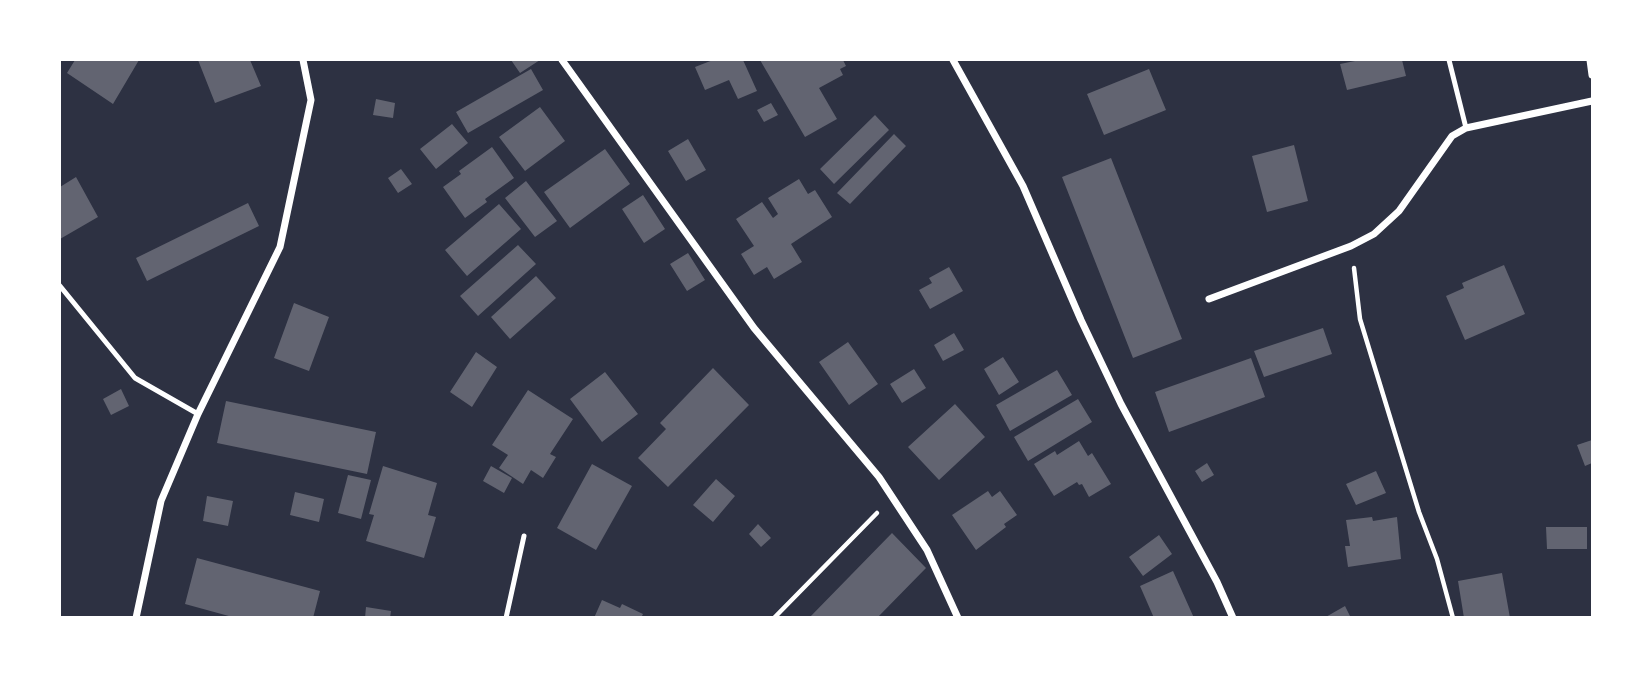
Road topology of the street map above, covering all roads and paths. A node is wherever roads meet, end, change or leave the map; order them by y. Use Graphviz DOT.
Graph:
graph roads {
  1 [pos="303,60"];
  2 [pos="562,60"];
  3 [pos="953,60"];
  4 [pos="1449,60"];
  5 [pos="1590,60"];
  6 [pos="1592,75"];
  7 [pos="1592,101"];
  8 [pos="1466,128"];
  9 [pos="1351,246"];
  10 [pos="60,286"];
  11 [pos="1209,299"];
  12 [pos="198,414"];
  13 [pos="892,497"];
  14 [pos="524,536"];
  15 [pos="136,618"];
  16 [pos="506,618"];
  17 [pos="774,618"];
  18 [pos="958,618"];
  19 [pos="1233,618"];
  20 [pos="1453,618"];
  1 -- 12 [label="street"];
  2 -- 13 [label="street"];
  3 -- 19 [label="street"];
  4 -- 8 [label="lane"];
  5 -- 6 [label="street"];
  7 -- 8 [label="street"];
  8 -- 9 [label="street"];
  9 -- 11 [label="street"];
  9 -- 20 [label="path"];
  10 -- 12 [label="lane"];
  12 -- 15 [label="street"];
  13 -- 17 [label="path"];
  13 -- 18 [label="street"];
  14 -- 16 [label="lane"];
}
